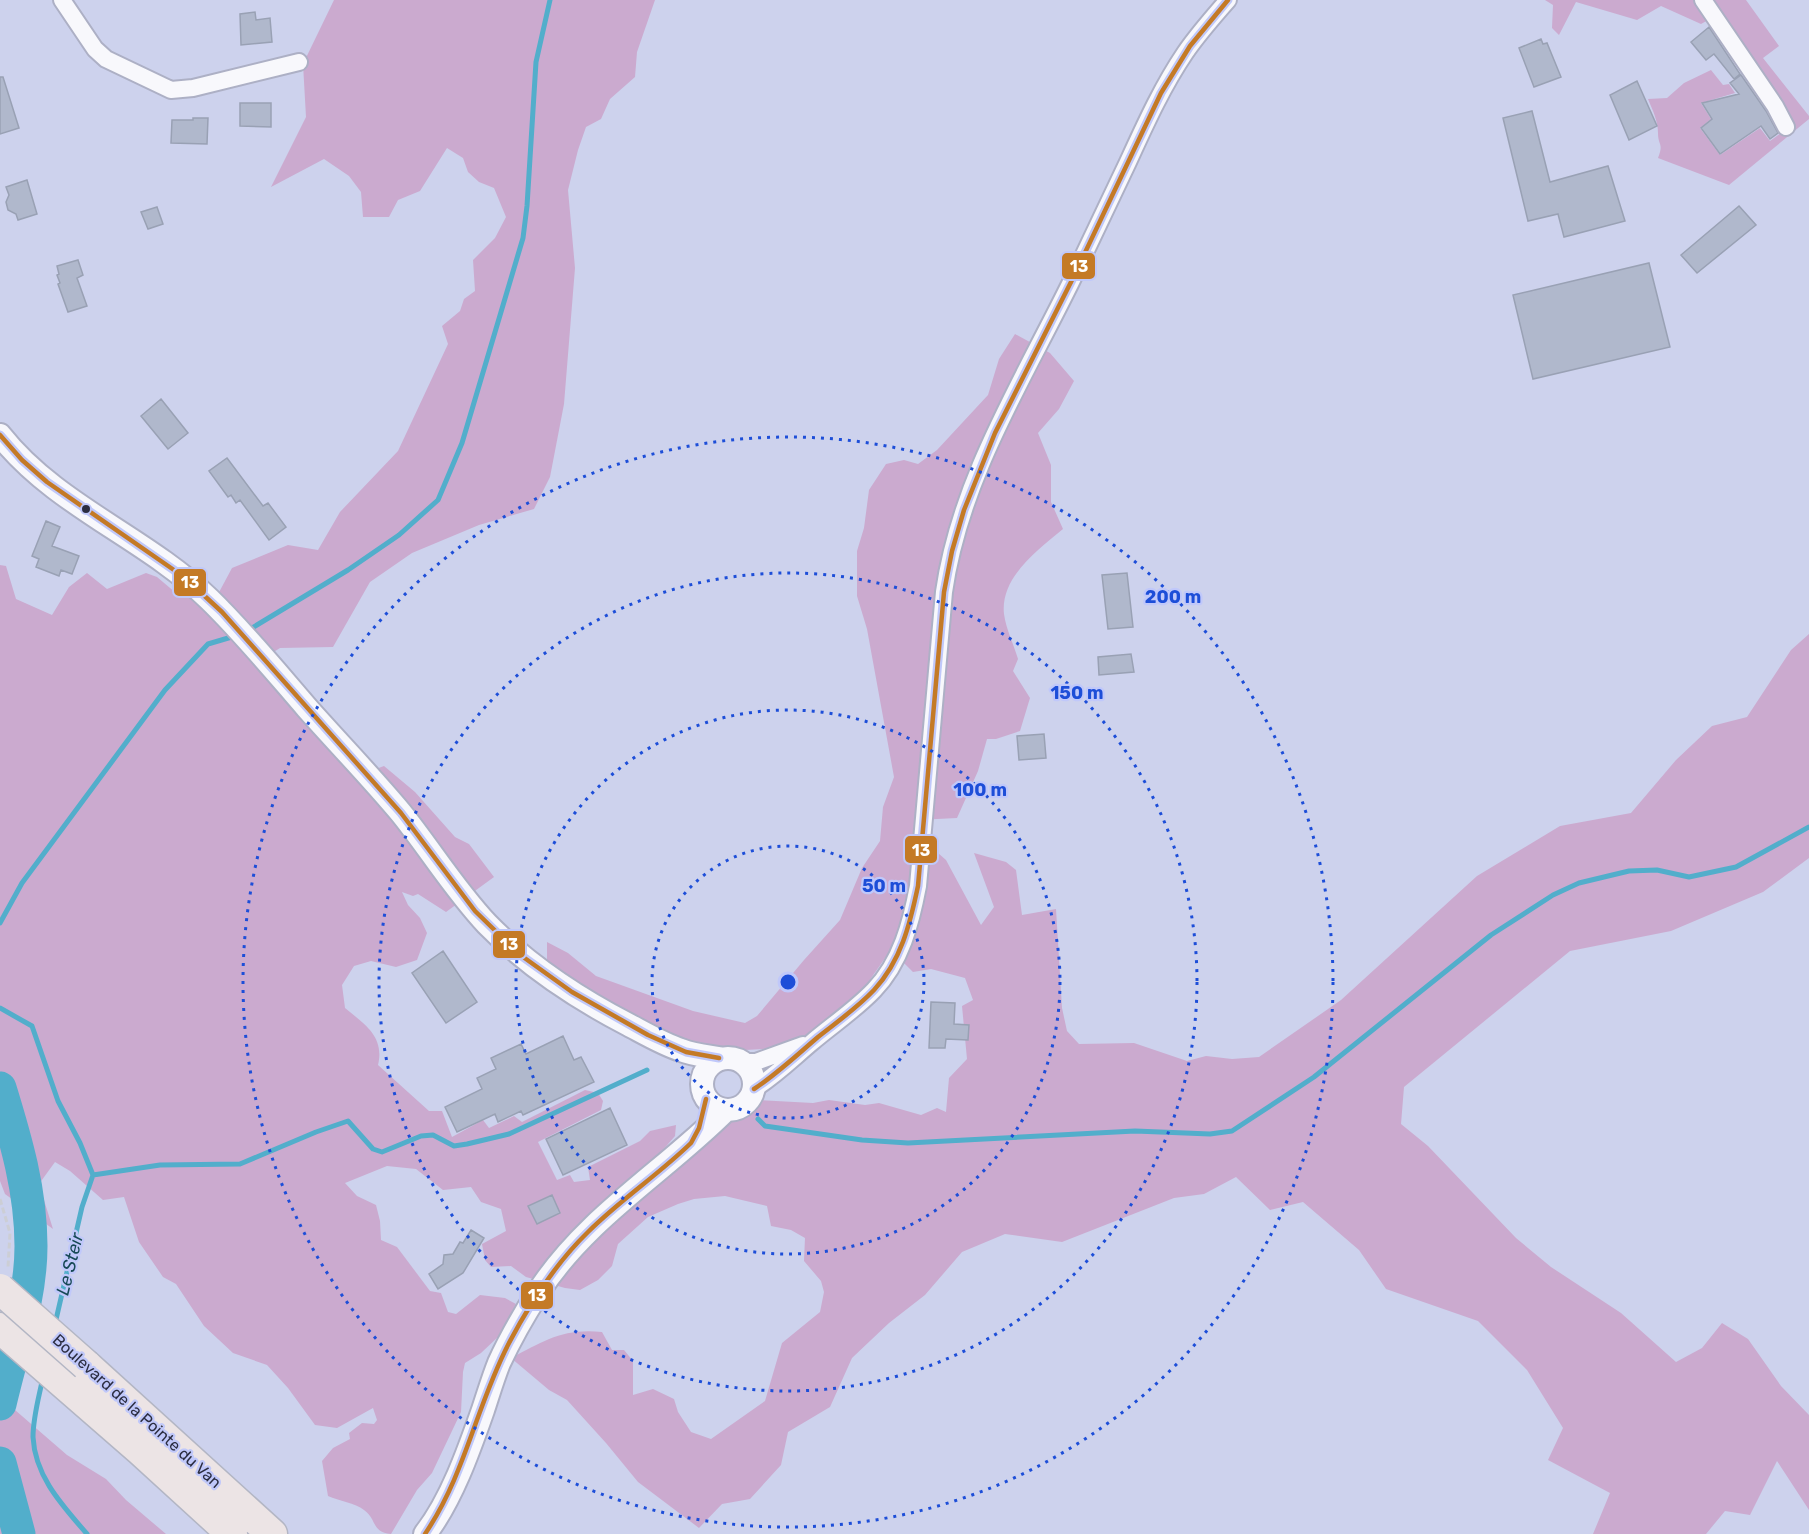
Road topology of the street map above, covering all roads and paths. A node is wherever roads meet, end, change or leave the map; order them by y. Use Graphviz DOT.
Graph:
graph roads {
  1 [pos="62,0"];
  2 [pos="1228,0"];
  3 [pos="1687,0"];
  4 [pos="1702,0"];
  5 [pos="299,62"];
  6 [pos="1786,127"];
  7 [pos="0,435"];
  8 [pos="812,1041"];
  9 [pos="681,1050"];
  10 [pos="730,1060"];
  11 [pos="704,1088"];
  12 [pos="754,1089"];
  13 [pos="725,1111"];
  14 [pos="697,1135"];
  15 [pos="0,1199"];
  16 [pos="4,1280"];
  17 [pos="0,1328"];
  18 [pos="79,1377"];
  19 [pos="232,1534"];
  20 [pos="272,1534"];
  21 [pos="425,1534"];
  1 -- 5 [label="street"];
  2 -- 8 [label="street"];
  3 -- 4 [label="street"];
  4 -- 6 [label="street"];
  7 -- 9 [label="street"];
  8 -- 10 [label="street"];
  8 -- 12 [label="street"];
  9 -- 10 [label="street"];
  9 -- 11 [label="street"];
  10 -- 11 [label="street"];
  10 -- 12 [label="street"];
  11 -- 13 [label="street"];
  11 -- 14 [label="street"];
  12 -- 13 [label="street"];
  13 -- 14 [label="street"];
  14 -- 21 [label="street"];
  15 -- 16 [label="path"];
  16 -- 18 [label="highway, Boulevard de la Pointe du Van, bridge"];
  17 -- 18 [label="highway, Boulevard de la Pointe du Van"];
  18 -- 19 [label="highway, Boulevard de la Pointe du Van"];
  18 -- 20 [label="highway, Boulevard de la Pointe du Van"];
}
